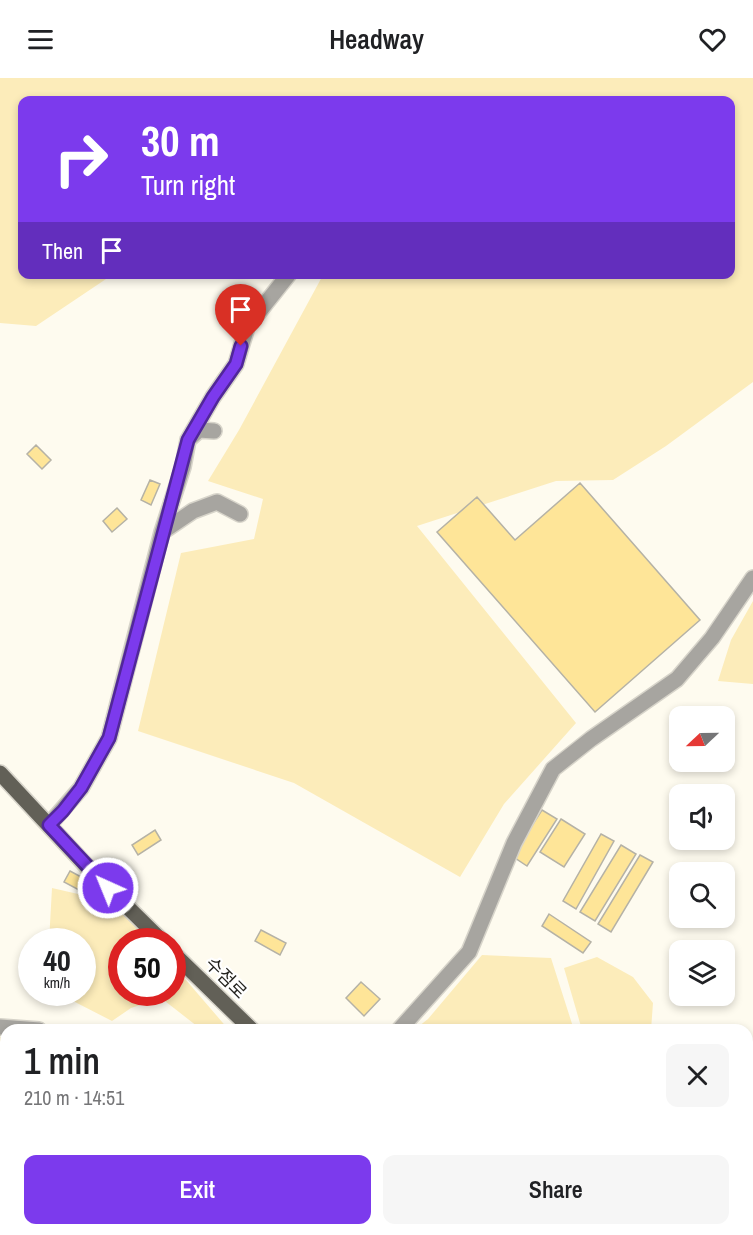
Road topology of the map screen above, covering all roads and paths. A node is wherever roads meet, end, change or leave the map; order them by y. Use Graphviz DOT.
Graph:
graph roads {
  1 [pos="285,279"];
  2 [pos="214,430"];
  3 [pos="188,440"];
  4 [pos="167,488"];
  5 [pos="240,514"];
  6 [pos="162,532"];
  7 [pos="753,578"];
  8 [pos="0,773"];
  9 [pos="49,825"];
  10 [pos="149,928"];
  11 [pos="186,966"];
  12 [pos="246,1024"];
  13 [pos="404,1024"];
  1 -- 3 [label="street"];
  2 -- 3 [label="street"];
  3 -- 6 [label="street"];
  4 -- 6 [label="street"];
  5 -- 6 [label="street"];
  6 -- 9 [label="street"];
  7 -- 13 [label="street"];
  8 -- 9 [label="main road"];
  9 -- 10 [label="main road"];
  11 -- 12 [label="main road, 수점로"];
}
